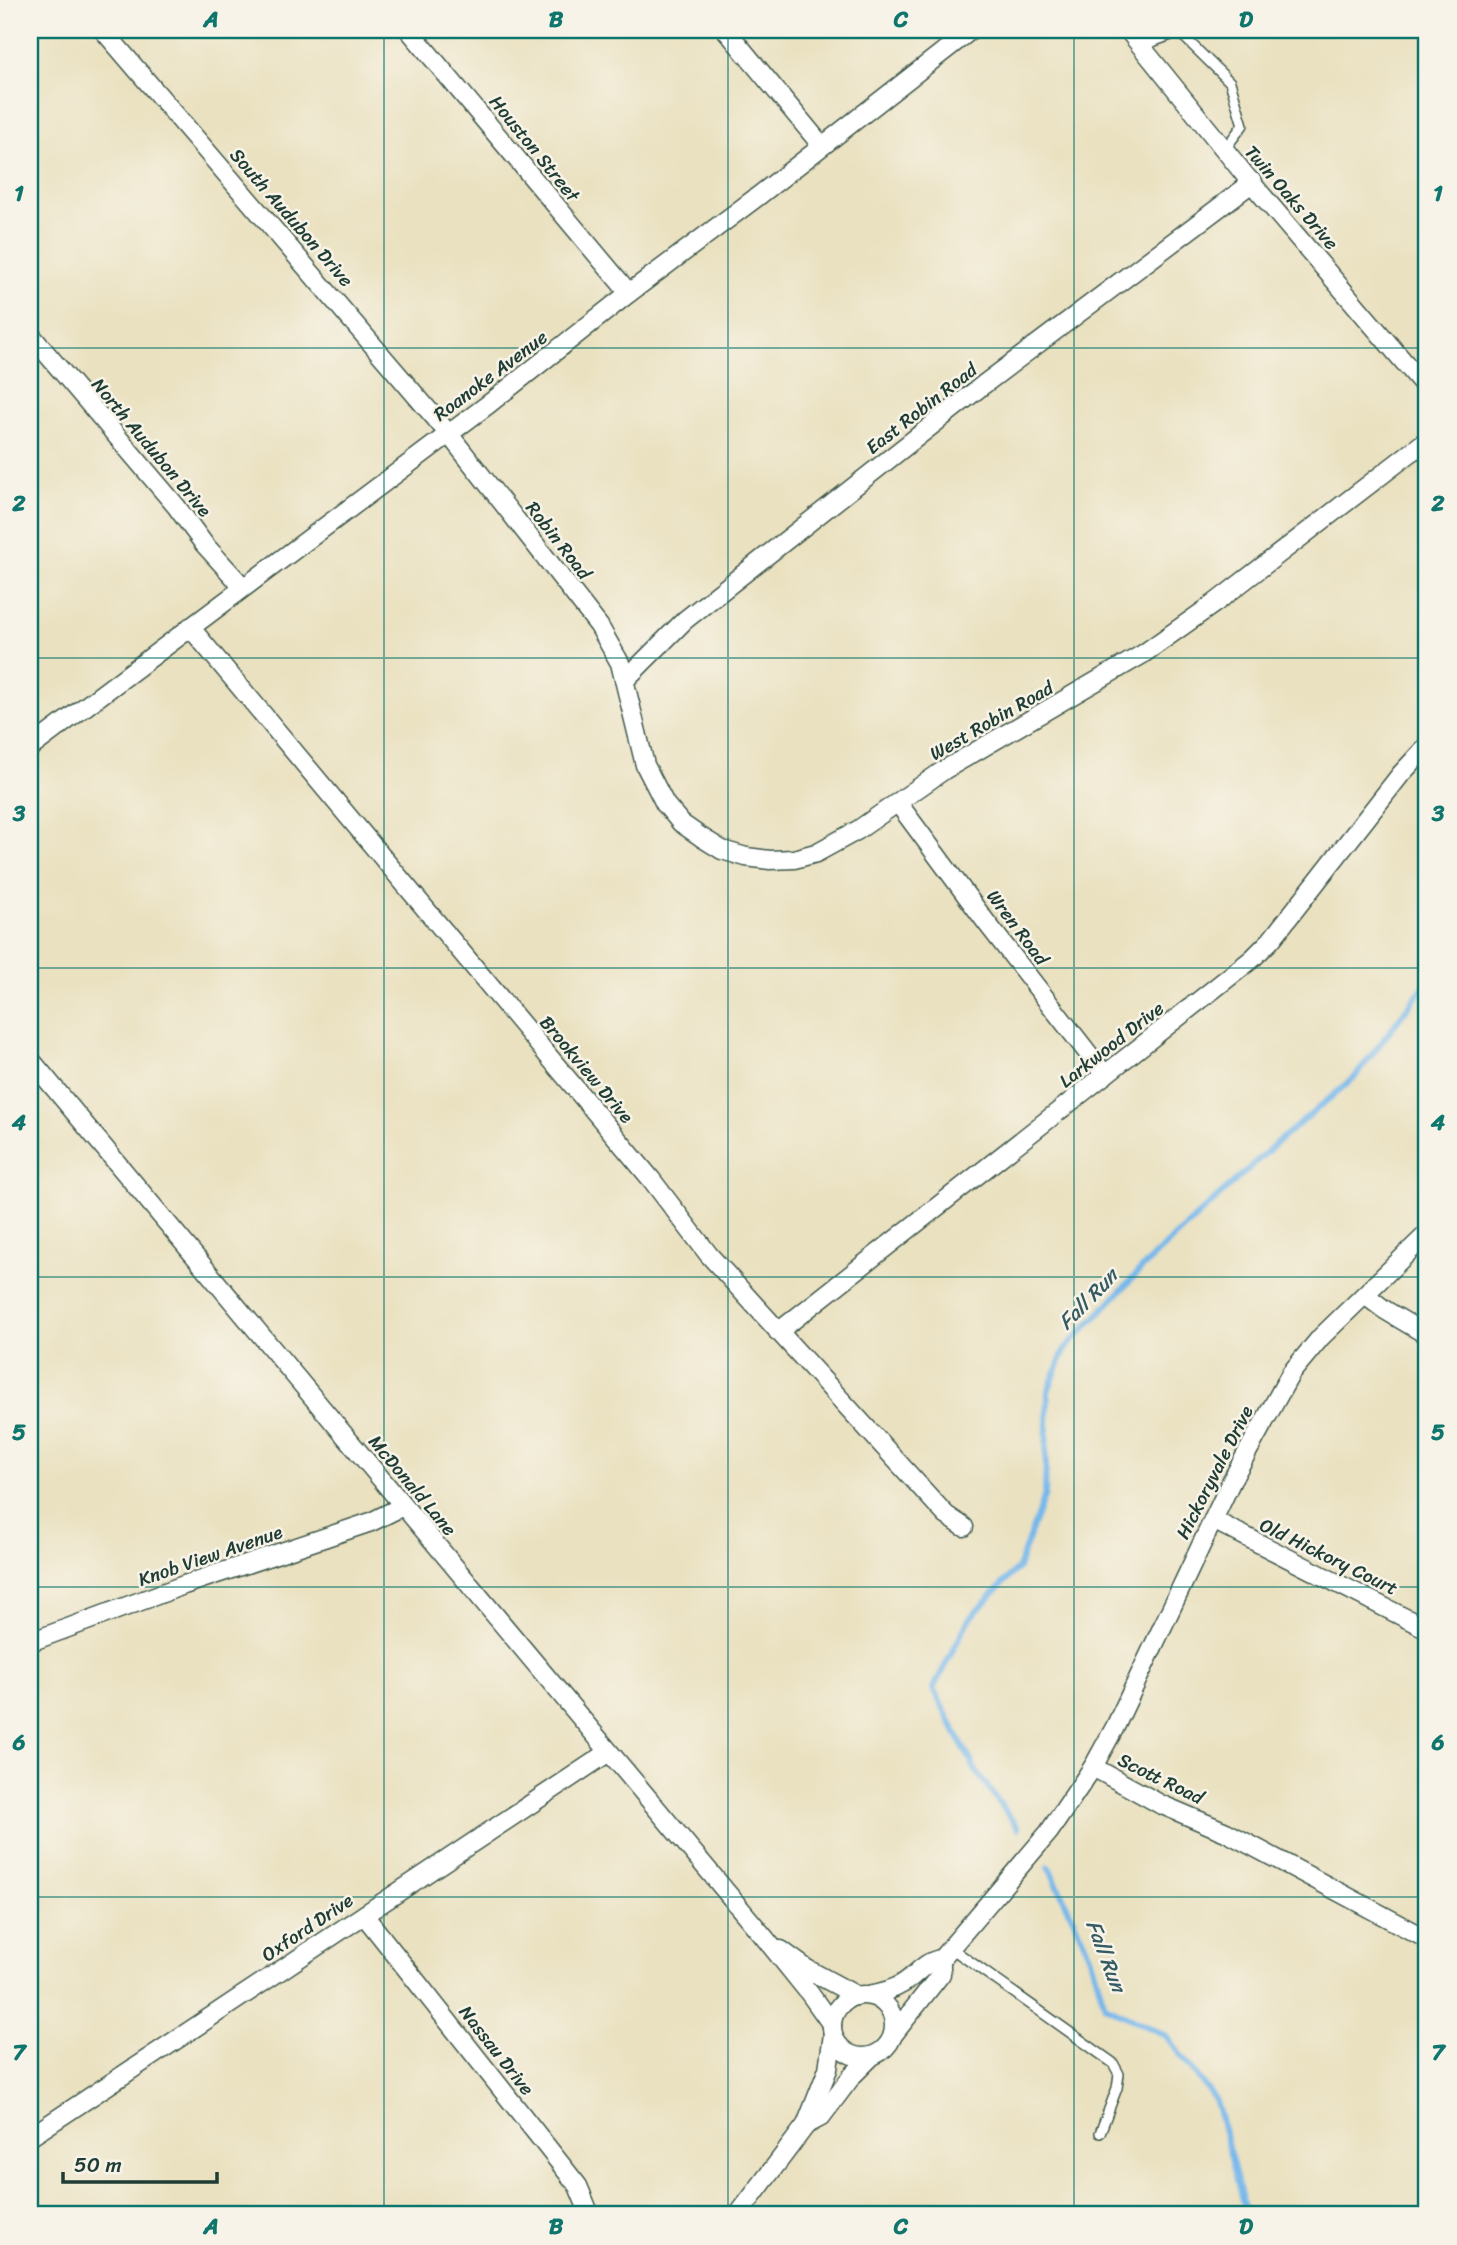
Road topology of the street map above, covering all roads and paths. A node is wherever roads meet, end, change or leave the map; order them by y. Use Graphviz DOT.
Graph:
graph roads {
  1 [pos="103,30"];
  2 [pos="409,30"];
  3 [pos="726,30"];
  4 [pos="971,30"];
  5 [pos="1128,30"];
  6 [pos="1141,46"];
  7 [pos="822,145"];
  8 [pos="1224,150"];
  9 [pos="1253,182"];
  10 [pos="629,293"];
  11 [pos="30,334"];
  12 [pos="1427,389"];
  13 [pos="448,433"];
  14 [pos="1427,439"];
  15 [pos="243,587"];
  16 [pos="190,626"];
  17 [pos="626,679"];
  18 [pos="1427,746"];
  19 [pos="30,748"];
  20 [pos="898,803"];
  21 [pos="30,1059"];
  22 [pos="1105,1075"];
  23 [pos="1427,1234"];
  24 [pos="1365,1295"];
  25 [pos="778,1332"];
  26 [pos="1427,1335"];
  27 [pos="403,1506"];
  28 [pos="1213,1520"];
  29 [pos="964,1527"];
  30 [pos="1427,1629"];
  31 [pos="30,1642"];
  32 [pos="609,1752"];
  33 [pos="1093,1767"];
  34 [pos="364,1915"];
  35 [pos="764,1937"];
  36 [pos="1427,1939"];
  37 [pos="946,1953"];
  38 [pos="862,1996"];
  39 [pos="832,2029"];
  40 [pos="892,2035"];
  41 [pos="872,2056"];
  42 [pos="806,2126"];
  43 [pos="1100,2133"];
  44 [pos="30,2137"];
  45 [pos="590,2215"];
  46 [pos="738,2215"];
  1 -- 13 [label="street, South Audubon Drive"];
  2 -- 10 [label="street, Houston Street"];
  3 -- 7 [label="street"];
  4 -- 7 [label="street, Roanoke Avenue"];
  5 -- 6 [label="street, Twin Oaks Drive"];
  6 -- 8 [label="street, Twin Oaks Drive"];
  6 -- 8 [label="lane"];
  7 -- 10 [label="street, Roanoke Avenue"];
  8 -- 9 [label="street, Twin Oaks Drive"];
  9 -- 12 [label="street, Twin Oaks Drive"];
  9 -- 17 [label="street, East Robin Road"];
  10 -- 13 [label="street, Roanoke Avenue"];
  11 -- 15 [label="street, North Audubon Drive"];
  13 -- 15 [label="street, Roanoke Avenue"];
  13 -- 17 [label="street, Robin Road"];
  14 -- 20 [label="street, West Robin Road"];
  15 -- 16 [label="street, Roanoke Avenue"];
  16 -- 19 [label="street, Roanoke Avenue"];
  16 -- 25 [label="street, Brookview Drive"];
  17 -- 20 [label="street, West Robin Road"];
  18 -- 22 [label="street, Larkwood Drive"];
  20 -- 22 [label="street, Wren Road"];
  21 -- 27 [label="street, McDonald Lane"];
  22 -- 25 [label="street, Larkwood Drive"];
  23 -- 24 [label="street, Hickoryvale Drive"];
  24 -- 26 [label="street"];
  24 -- 28 [label="street, Hickoryvale Drive"];
  25 -- 29 [label="street, Brookview Drive"];
  27 -- 31 [label="street, Knob View Avenue"];
  27 -- 32 [label="street, McDonald Lane"];
  28 -- 30 [label="street, Old Hickory Court"];
  28 -- 33 [label="street, Hickoryvale Drive"];
  32 -- 34 [label="street, Oxford Drive"];
  32 -- 35 [label="street, McDonald Lane"];
  33 -- 36 [label="street, Scott Road"];
  33 -- 37 [label="street, Scott Road"];
  34 -- 44 [label="street, Oxford Drive"];
  34 -- 45 [label="street, Nassau Drive"];
  35 -- 38 [label="street, McDonald Lane"];
  35 -- 39 [label="street, McDonald Lane"];
  37 -- 38 [label="street, Scott Road"];
  37 -- 40 [label="street, Scott Road"];
  37 -- 43 [label="lane"];
  38 -- 39 [label="street"];
  38 -- 40 [label="street"];
  39 -- 41 [label="street"];
  39 -- 42 [label="street"];
  40 -- 41 [label="street"];
  41 -- 42 [label="street"];
  42 -- 46 [label="street"];
}
